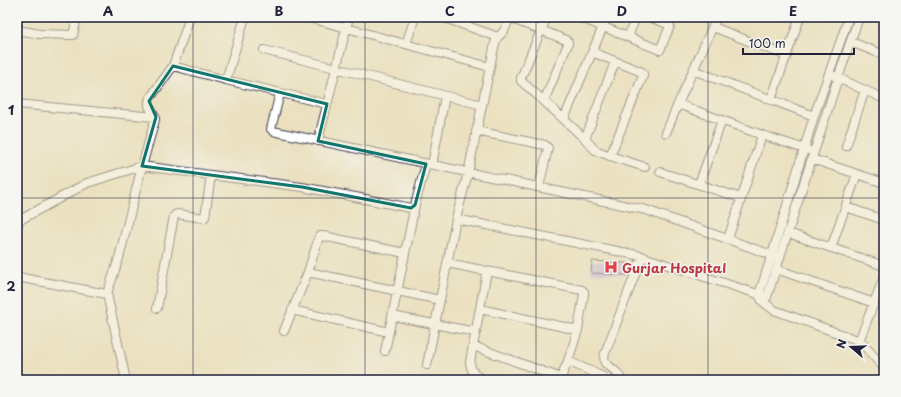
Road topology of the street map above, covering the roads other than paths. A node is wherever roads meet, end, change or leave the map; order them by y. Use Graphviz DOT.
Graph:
graph roads {
  1 [pos="77,17"];
  2 [pos="190,17"];
  3 [pos="245,17"];
  4 [pos="306,17"];
  5 [pos="348,17"];
  6 [pos="415,17"];
  7 [pos="442,17"];
  8 [pos="510,17"];
  9 [pos="547,17"];
  10 [pos="579,17"];
  11 [pos="607,17"];
  12 [pos="636,17"];
  13 [pos="649,17"];
  14 [pos="718,17"];
  15 [pos="800,17"];
  16 [pos="849,17"];
  17 [pos="859,17"];
  18 [pos="603,27"];
  19 [pos="713,27"];
  20 [pos="346,28"];
  21 [pos="541,30"];
  22 [pos="23,32"];
  23 [pos="499,36"];
  24 [pos="628,37"];
  25 [pos="850,42"];
  26 [pos="406,44"];
  27 [pos="264,50"];
  28 [pos="592,52"];
  29 [pos="884,55"];
  30 [pos="787,56"];
  31 [pos="615,62"];
  32 [pos="173,66"];
  33 [pos="490,67"];
  34 [pos="336,68"];
  35 [pos="693,70"];
  36 [pos="829,74"];
  37 [pos="838,78"];
  38 [pos="226,80"];
  39 [pos="865,90"];
  40 [pos="280,93"];
  41 [pos="445,96"];
  42 [pos="884,99"];
  43 [pos="772,100"];
  44 [pos="544,101"];
  45 [pos="17,104"];
  46 [pos="327,104"];
  47 [pos="678,104"];
  48 [pos="482,105"];
  49 [pos="814,116"];
  50 [pos="155,117"];
  51 [pos="564,119"];
  52 [pos="722,120"];
  53 [pos="476,131"];
  54 [pos="666,133"];
  55 [pos="762,135"];
  56 [pos="585,139"];
  57 [pos="318,141"];
  58 [pos="846,146"];
  59 [pos="804,149"];
  60 [pos="813,155"];
  61 [pos="610,156"];
  62 [pos="429,165"];
  63 [pos="142,166"];
  64 [pos="645,167"];
  65 [pos="660,172"];
  66 [pos="468,173"];
  67 [pos="857,174"];
  68 [pos="212,175"];
  69 [pos="884,183"];
  70 [pos="699,184"];
  71 [pos="539,187"];
  72 [pos="741,198"];
  73 [pos="415,205"];
  74 [pos="846,207"];
  75 [pos="456,220"];
  76 [pos="884,220"];
  77 [pos="17,224"];
  78 [pos="788,232"];
  79 [pos="728,239"];
  80 [pos="832,248"];
  81 [pos="405,253"];
  82 [pos="642,256"];
  83 [pos="776,257"];
  84 [pos="447,263"];
  85 [pos="884,266"];
  86 [pos="776,269"];
  87 [pos="487,271"];
  88 [pos="308,272"];
  89 [pos="17,277"];
  90 [pos="884,277"];
  91 [pos="397,291"];
  92 [pos="107,294"];
  93 [pos="762,297"];
  94 [pos="440,300"];
  95 [pos="874,303"];
  96 [pos="157,308"];
  97 [pos="480,308"];
  98 [pos="292,310"];
  99 [pos="392,316"];
  100 [pos="435,324"];
  101 [pos="578,330"];
  102 [pos="284,331"];
  103 [pos="389,332"];
  104 [pos="476,332"];
  105 [pos="859,341"];
  106 [pos="473,346"];
  107 [pos="385,351"];
  108 [pos="568,361"];
  109 [pos="427,365"];
  110 [pos="884,368"];
  111 [pos="599,377"];
  112 [pos="560,379"];
  113 [pos="126,380"];
  114 [pos="483,380"];
  115 [pos="610,380"];
  116 [pos="621,380"];
  1 -- 22 [label="street"];
  2 -- 32 [label="street"];
  3 -- 38 [label="street"];
  4 -- 20 [label="street"];
  5 -- 20 [label="street"];
  6 -- 26 [label="street"];
  7 -- 23 [label="street"];
  8 -- 21 [label="street"];
  8 -- 23 [label="street"];
  9 -- 21 [label="street"];
  10 -- 18 [label="street"];
  11 -- 18 [label="street"];
  12 -- 24 [label="street"];
  13 -- 24 [label="street"];
  14 -- 19 [label="street"];
  15 -- 30 [label="street"];
  16 -- 36 [label="street"];
  17 -- 25 [label="street"];
  18 -- 24 [label="street"];
  18 -- 28 [label="street"];
  19 -- 30 [label="street"];
  19 -- 35 [label="street"];
  20 -- 26 [label="street"];
  20 -- 34 [label="street"];
  21 -- 44 [label="street"];
  21 -- 44 [label="street"];
  23 -- 33 [label="street"];
  25 -- 29 [label="street"];
  25 -- 37 [label="street"];
  26 -- 33 [label="street"];
  27 -- 34 [label="street"];
  28 -- 31 [label="street"];
  28 -- 51 [label="street"];
  30 -- 43 [label="street"];
  31 -- 56 [label="street"];
  31 -- 61 [label="street"];
  32 -- 38 [label="street"];
  32 -- 50 [label="street"];
  33 -- 48 [label="street"];
  34 -- 41 [label="street"];
  34 -- 46 [label="street"];
  35 -- 43 [label="street"];
  35 -- 47 [label="street"];
  36 -- 37 [label="street"];
  36 -- 49 [label="street"];
  37 -- 39 [label="street"];
  37 -- 60 [label="street"];
  38 -- 40 [label="street"];
  39 -- 42 [label="street"];
  39 -- 58 [label="street"];
  40 -- 46 [label="street"];
  40 -- 57 [label="street"];
  41 -- 48 [label="street"];
  41 -- 62 [label="street"];
  43 -- 49 [label="street"];
  44 -- 51 [label="street"];
  45 -- 50 [label="street"];
  46 -- 57 [label="street"];
  47 -- 52 [label="street"];
  47 -- 54 [label="street"];
  48 -- 53 [label="street"];
  49 -- 59 [label="street"];
  50 -- 63 [label="street"];
  51 -- 56 [label="street"];
  52 -- 55 [label="street"];
  52 -- 70 [label="street"];
  53 -- 66 [label="street"];
  53 -- 71 [label="street"];
  55 -- 59 [label="street"];
  55 -- 72 [label="street"];
  56 -- 61 [label="street"];
  57 -- 62 [label="street"];
  59 -- 60 [label="street"];
  59 -- 83 [label="street"];
  60 -- 67 [label="street"];
  60 -- 78 [label="street"];
  61 -- 64 [label="street"];
  62 -- 66 [label="street"];
  62 -- 73 [label="street"];
  63 -- 68 [label="street"];
  63 -- 77 [label="street"];
  63 -- 92 [label="street"];
  65 -- 70 [label="street"];
  66 -- 71 [label="street"];
  66 -- 75 [label="street"];
  67 -- 69 [label="street"];
  67 -- 74 [label="street"];
  68 -- 73 [label="street"];
  68 -- 96 [label="street"];
  70 -- 72 [label="street"];
  71 -- 79 [label="street"];
  72 -- 79 [label="street"];
  73 -- 81 [label="street"];
  74 -- 76 [label="street"];
  74 -- 80 [label="street"];
  75 -- 82 [label="street"];
  75 -- 84 [label="street"];
  78 -- 80 [label="street"];
  78 -- 83 [label="street"];
  79 -- 83 [label="street"];
  80 -- 85 [label="street"];
  81 -- 88 [label="street"];
  81 -- 91 [label="street"];
  82 -- 93 [label="street"];
  82 -- 116 [label="street"];
  83 -- 86 [label="street"];
  83 -- 93 [label="street"];
  84 -- 87 [label="street"];
  84 -- 94 [label="street"];
  86 -- 93 [label="street"];
  86 -- 95 [label="street"];
  87 -- 97 [label="street"];
  87 -- 101 [label="street"];
  88 -- 91 [label="street"];
  88 -- 98 [label="street"];
  89 -- 92 [label="street"];
  90 -- 95 [label="street"];
  91 -- 94 [label="street"];
  91 -- 99 [label="street"];
  92 -- 113 [label="street"];
  93 -- 105 [label="street"];
  94 -- 100 [label="street"];
  95 -- 105 [label="street"];
  97 -- 101 [label="street"];
  97 -- 104 [label="street"];
  98 -- 102 [label="street"];
  98 -- 103 [label="street"];
  99 -- 100 [label="street"];
  99 -- 103 [label="street"];
  100 -- 104 [label="street"];
  100 -- 109 [label="street"];
  101 -- 108 [label="street"];
  103 -- 107 [label="street"];
  104 -- 106 [label="street"];
  105 -- 110 [label="street"];
  106 -- 112 [label="street"];
  106 -- 114 [label="street"];
  108 -- 111 [label="street"];
  108 -- 112 [label="street"];
  111 -- 115 [label="street"];
}
